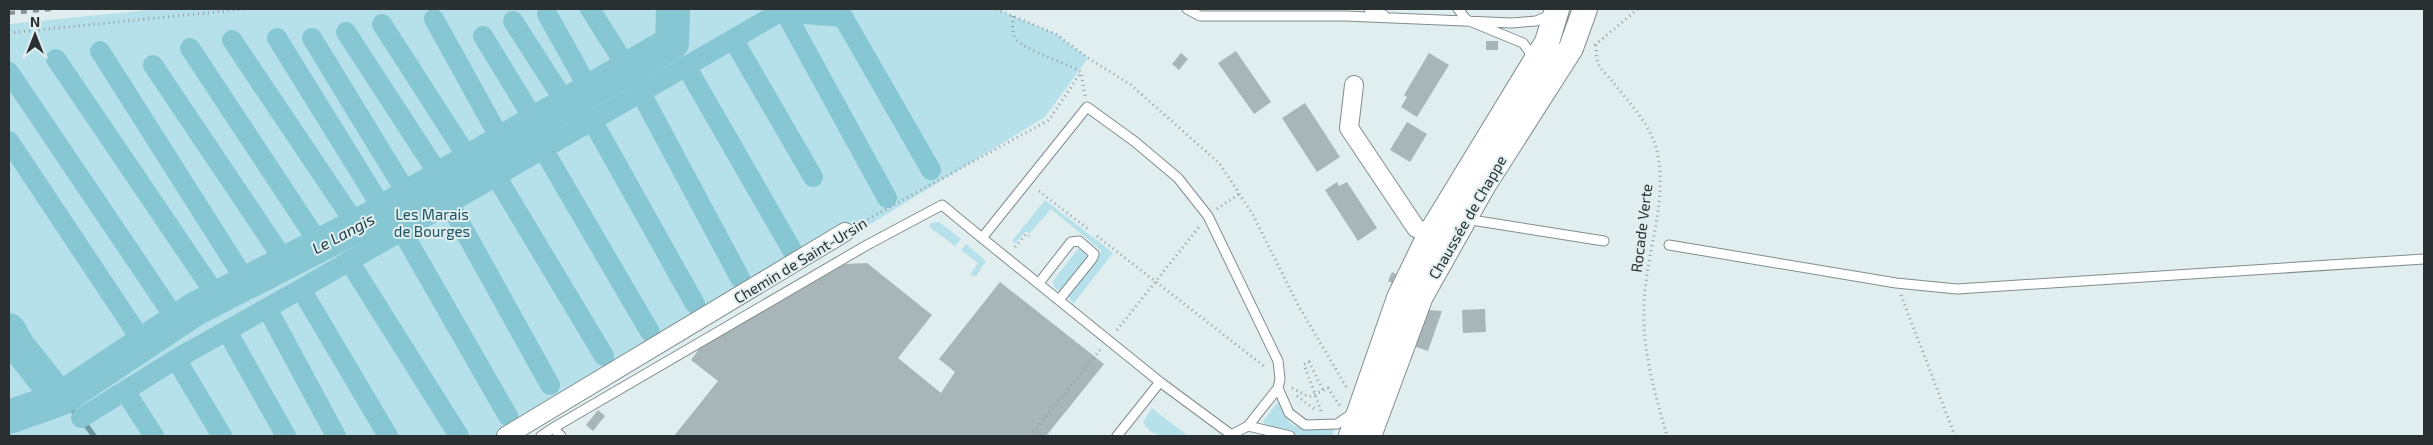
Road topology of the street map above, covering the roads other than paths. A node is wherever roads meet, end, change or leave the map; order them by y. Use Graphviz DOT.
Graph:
graph roads {
  1 [pos="1187,9"];
  2 [pos="1369,9"];
  3 [pos="1458,9"];
  4 [pos="1585,9"];
  5 [pos="1556,11"];
  6 [pos="1391,18"];
  7 [pos="1467,20"];
  8 [pos="1536,60"];
  9 [pos="1354,85"];
  10 [pos="1464,219"];
  11 [pos="845,232"];
  12 [pos="982,238"];
  13 [pos="1440,240"];
  14 [pos="1604,241"];
  15 [pos="1669,245"];
  16 [pos="2424,260"];
  17 [pos="1039,284"];
  18 [pos="1059,300"];
  19 [pos="1160,382"];
  20 [pos="1279,384"];
  21 [pos="1356,403"];
  22 [pos="1248,426"];
  23 [pos="553,428"];
  24 [pos="506,436"];
  25 [pos="541,436"];
  26 [pos="561,436"];
  27 [pos="1117,436"];
  28 [pos="1232,436"];
  29 [pos="1290,436"];
  30 [pos="1351,436"];
  31 [pos="1369,436"];
  1 -- 6 [label="lane"];
  2 -- 6 [label="lane"];
  3 -- 7 [label="lane"];
  4 -- 10 [label="main road, Chaussée de Chappe"];
  5 -- 7 [label="lane"];
  5 -- 8 [label="main road, Chaussée de Chappe"];
  6 -- 7 [label="lane"];
  7 -- 8 [label="lane"];
  8 -- 13 [label="main road, Chaussée de Chappe"];
  9 -- 13 [label="street"];
  10 -- 13 [label="main road, Chaussée de Chappe"];
  10 -- 14 [label="lane"];
  11 -- 24 [label="street, Chemin de Saint-Ursin"];
  12 -- 17 [label="lane"];
  12 -- 20 [label="lane"];
  12 -- 23 [label="lane"];
  13 -- 21 [label="main road, Chaussée de Chappe"];
  13 -- 31 [label="main road, Chaussée de Chappe"];
  15 -- 16 [label="lane"];
  17 -- 18 [label="lane"];
  17 -- 18 [label="lane"];
  18 -- 19 [label="lane"];
  19 -- 27 [label="lane"];
  19 -- 28 [label="lane"];
  20 -- 21 [label="lane"];
  20 -- 22 [label="lane"];
  21 -- 30 [label="main road, Chaussée de Chappe"];
  22 -- 28 [label="lane"];
  22 -- 29 [label="lane"];
  23 -- 25 [label="lane"];
  23 -- 26 [label="lane"];
}
